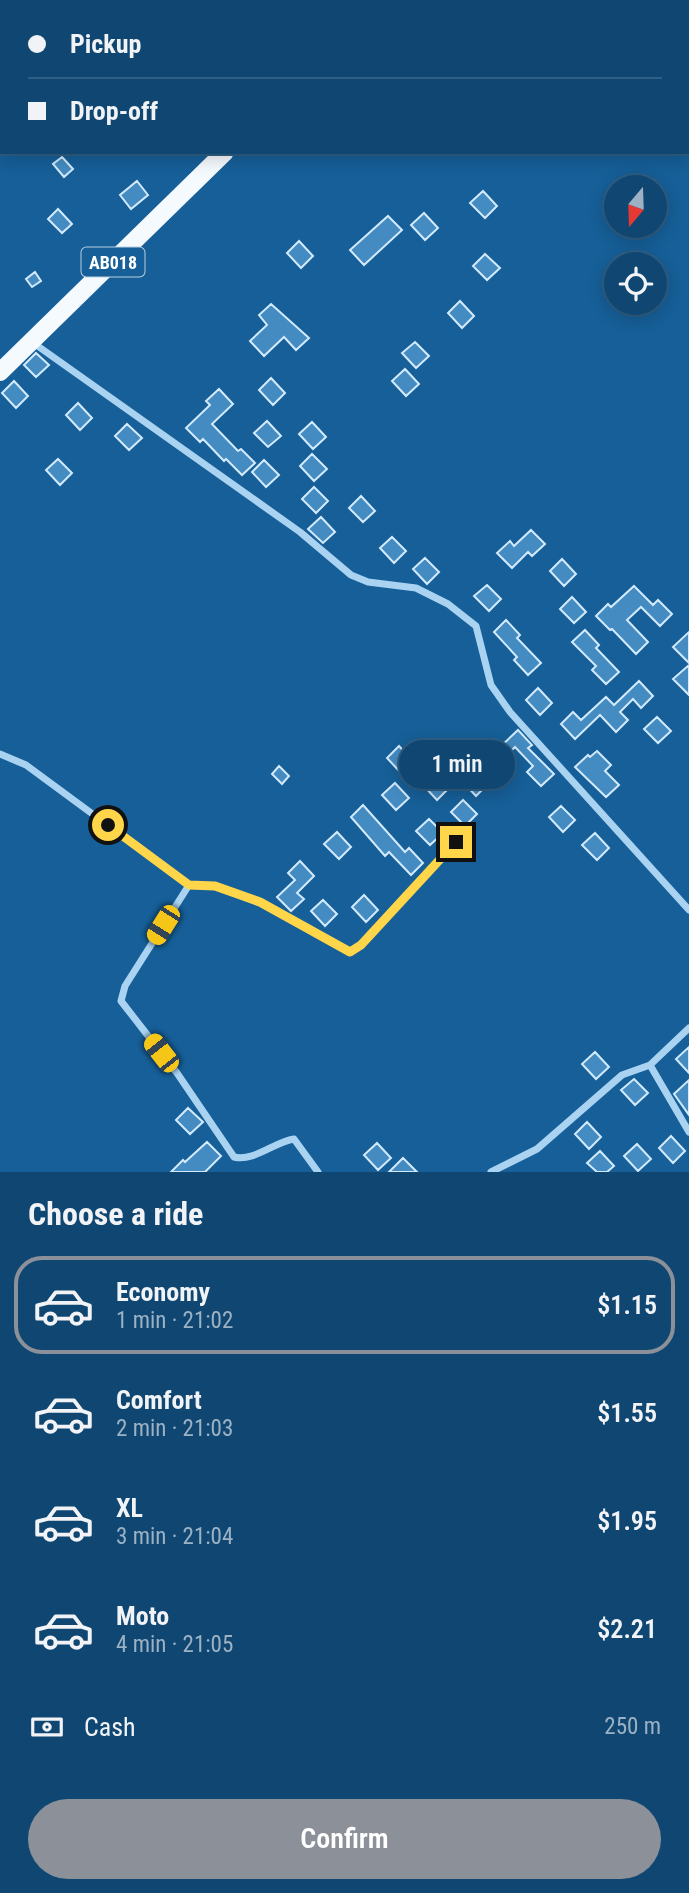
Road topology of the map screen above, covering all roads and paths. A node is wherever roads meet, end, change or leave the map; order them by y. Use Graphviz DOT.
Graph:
graph roads {
  1 [pos="223,154"];
  2 [pos="31,342"];
  3 [pos="0,372"];
  4 [pos="0,754"];
  5 [pos="456,842"];
  6 [pos="189,885"];
  7 [pos="689,910"];
  8 [pos="689,1028"];
  9 [pos="650,1065"];
  10 [pos="689,1132"];
  11 [pos="318,1172"];
  12 [pos="491,1172"];
  1 -- 2 [label="main road, AB018"];
  2 -- 3 [label="main road, AB018"];
  2 -- 7 [label="street"];
  4 -- 6 [label="street"];
  5 -- 6 [label="street"];
  6 -- 11 [label="street"];
  8 -- 9 [label="street"];
  9 -- 10 [label="street"];
  9 -- 12 [label="street"];
}
